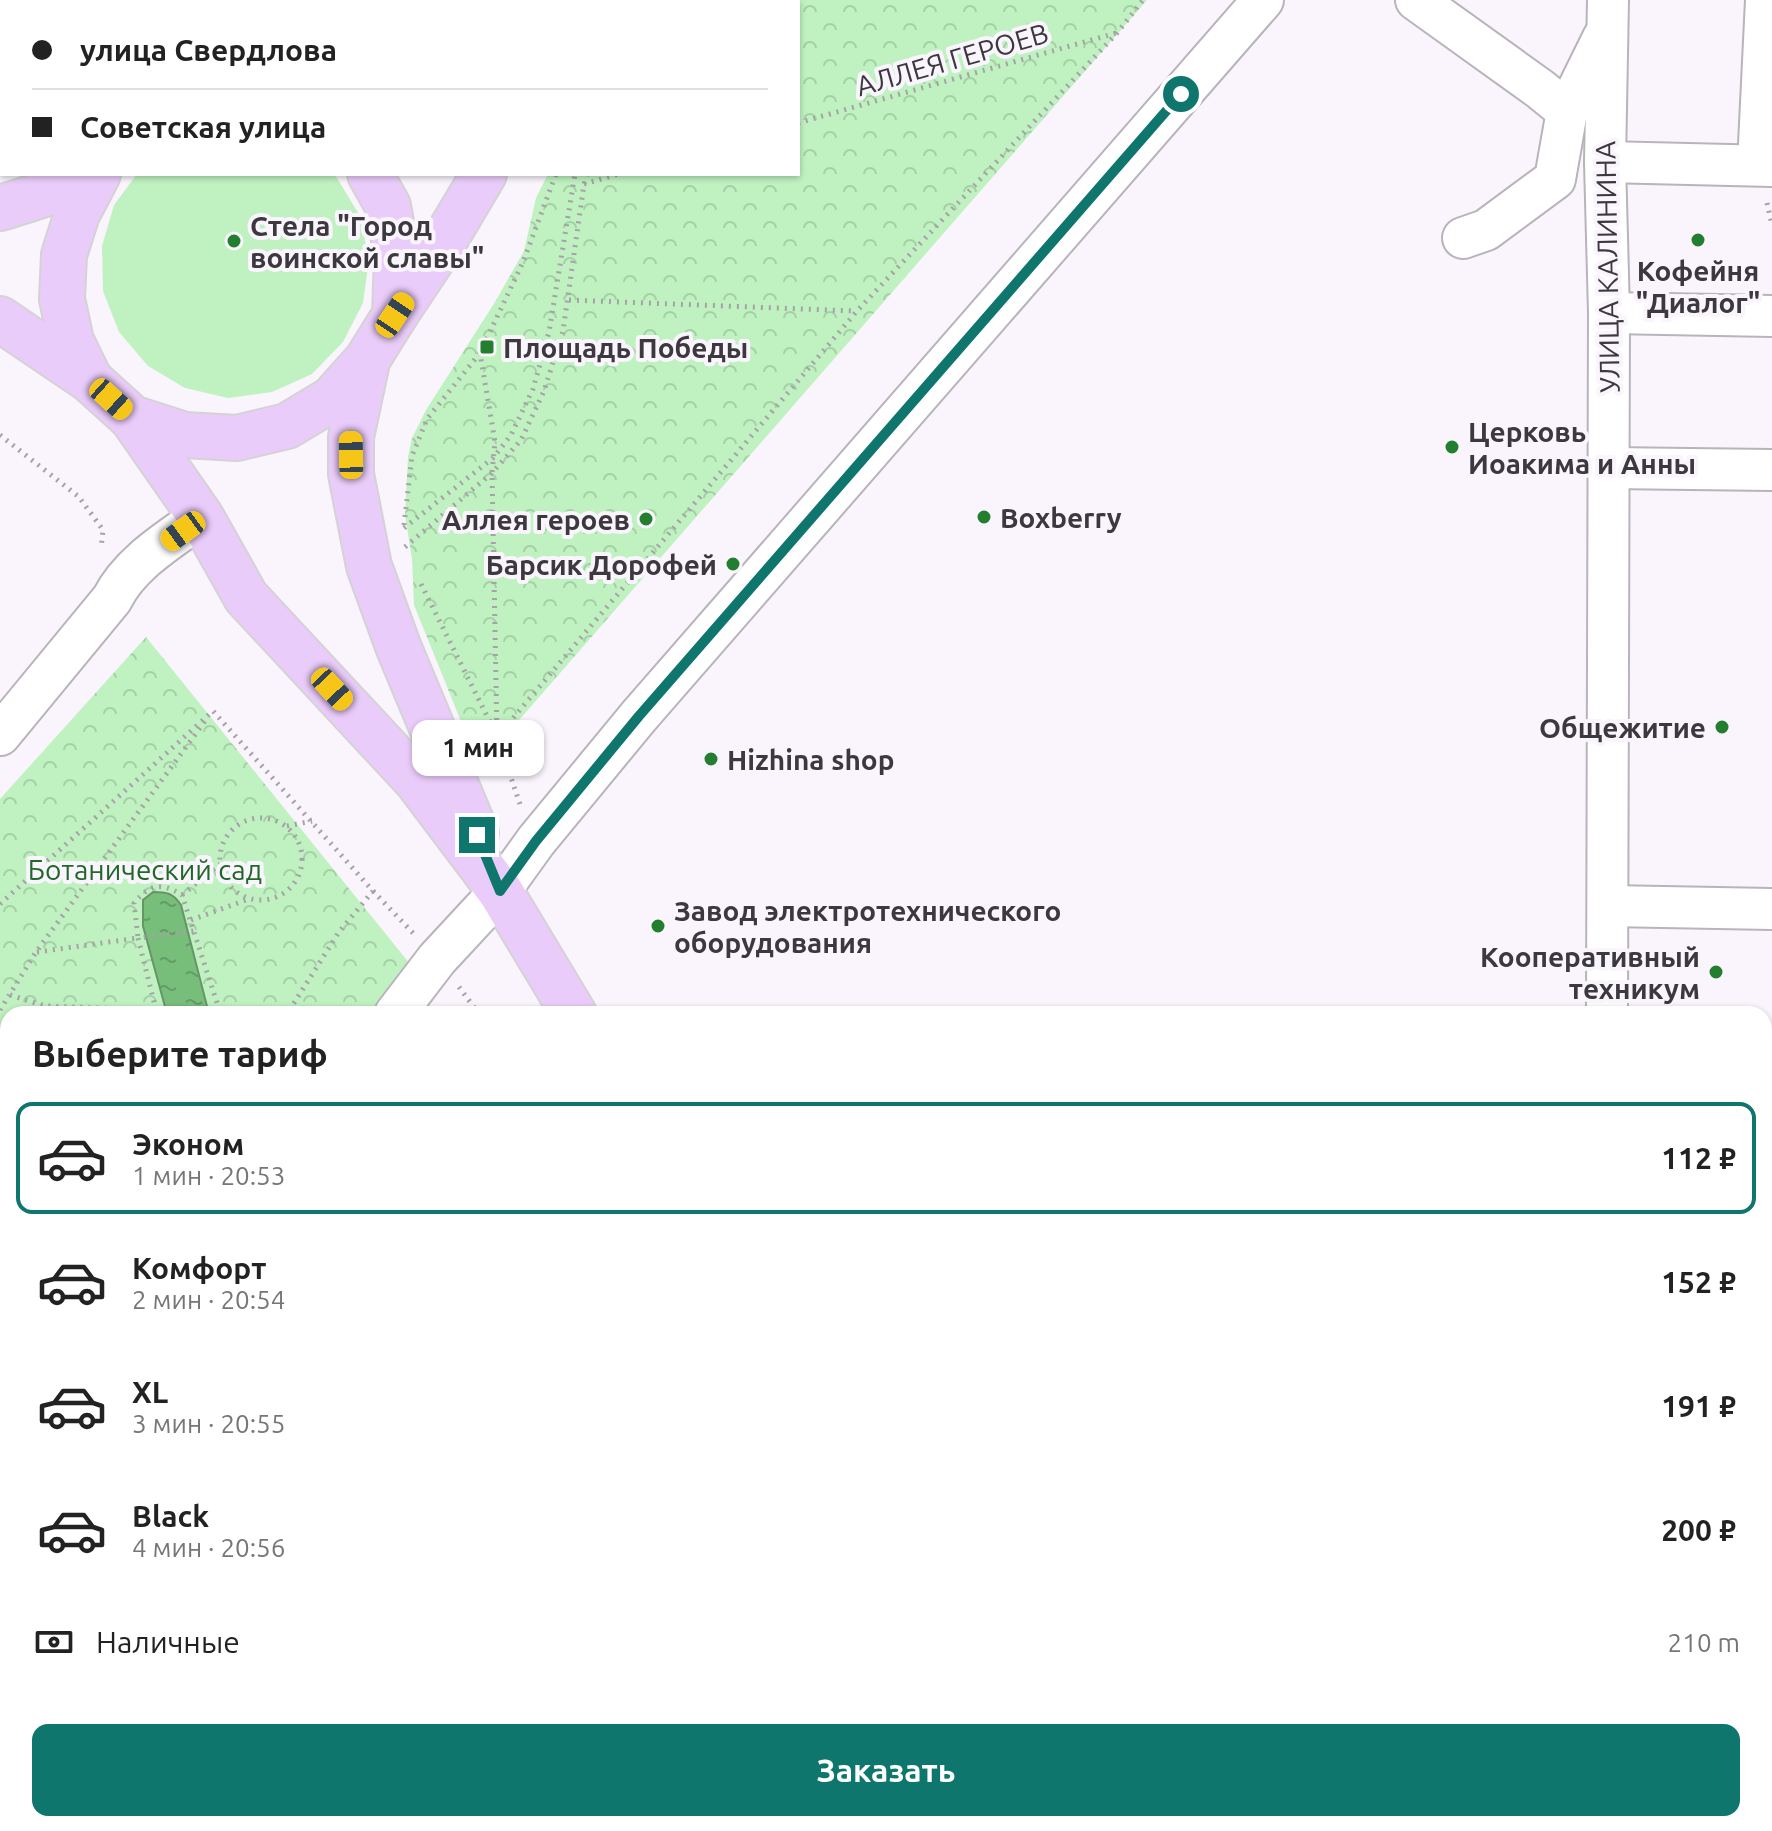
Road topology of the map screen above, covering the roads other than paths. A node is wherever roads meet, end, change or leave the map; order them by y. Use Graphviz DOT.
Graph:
graph roads {
  1 [pos="1263,0"];
  2 [pos="1416,0"];
  3 [pos="1766,0"];
  4 [pos="1608,14"];
  5 [pos="1567,111"];
  6 [pos="1605,162"];
  7 [pos="1765,165"];
  8 [pos="96,176"];
  9 [pos="371,176"];
  10 [pos="483,176"];
  11 [pos="0,208"];
  12 [pos="1463,238"];
  13 [pos="1609,313"];
  14 [pos="395,315"];
  15 [pos="1772,316"];
  16 [pos="0,319"];
  17 [pos="367,360"];
  18 [pos="90,380"];
  19 [pos="132,418"];
  20 [pos="1609,468"];
  21 [pos="1772,470"];
  22 [pos="201,517"];
  23 [pos="0,735"];
  24 [pos="500,891"];
  25 [pos="1608,906"];
  26 [pos="1772,909"];
  27 [pos="401,1006"];
  28 [pos="569,1006"];
  29 [pos="1607,1006"];
  1 -- 24 [label="street"];
  2 -- 5 [label="street"];
  3 -- 7 [label="street"];
  4 -- 5 [label="street"];
  4 -- 6 [label="street, УЛИЦА КАЛИНИНА"];
  5 -- 12 [label="street"];
  6 -- 7 [label="street"];
  6 -- 13 [label="street, УЛИЦА КАЛИНИНА"];
  8 -- 11 [label="main road"];
  8 -- 18 [label="main road"];
  9 -- 14 [label="main road"];
  10 -- 14 [label="main road"];
  13 -- 15 [label="street"];
  13 -- 20 [label="street, УЛИЦА КАЛИНИНА"];
  14 -- 17 [label="main road"];
  16 -- 18 [label="main road"];
  17 -- 19 [label="main road"];
  17 -- 24 [label="main road"];
  18 -- 19 [label="main road"];
  19 -- 22 [label="main road"];
  20 -- 21 [label="street"];
  20 -- 25 [label="street, УЛИЦА КАЛИНИНА"];
  22 -- 23 [label="street"];
  22 -- 24 [label="main road"];
  24 -- 27 [label="street"];
  24 -- 28 [label="main road"];
  25 -- 26 [label="street"];
  25 -- 29 [label="street, УЛИЦА КАЛИНИНА"];
}
